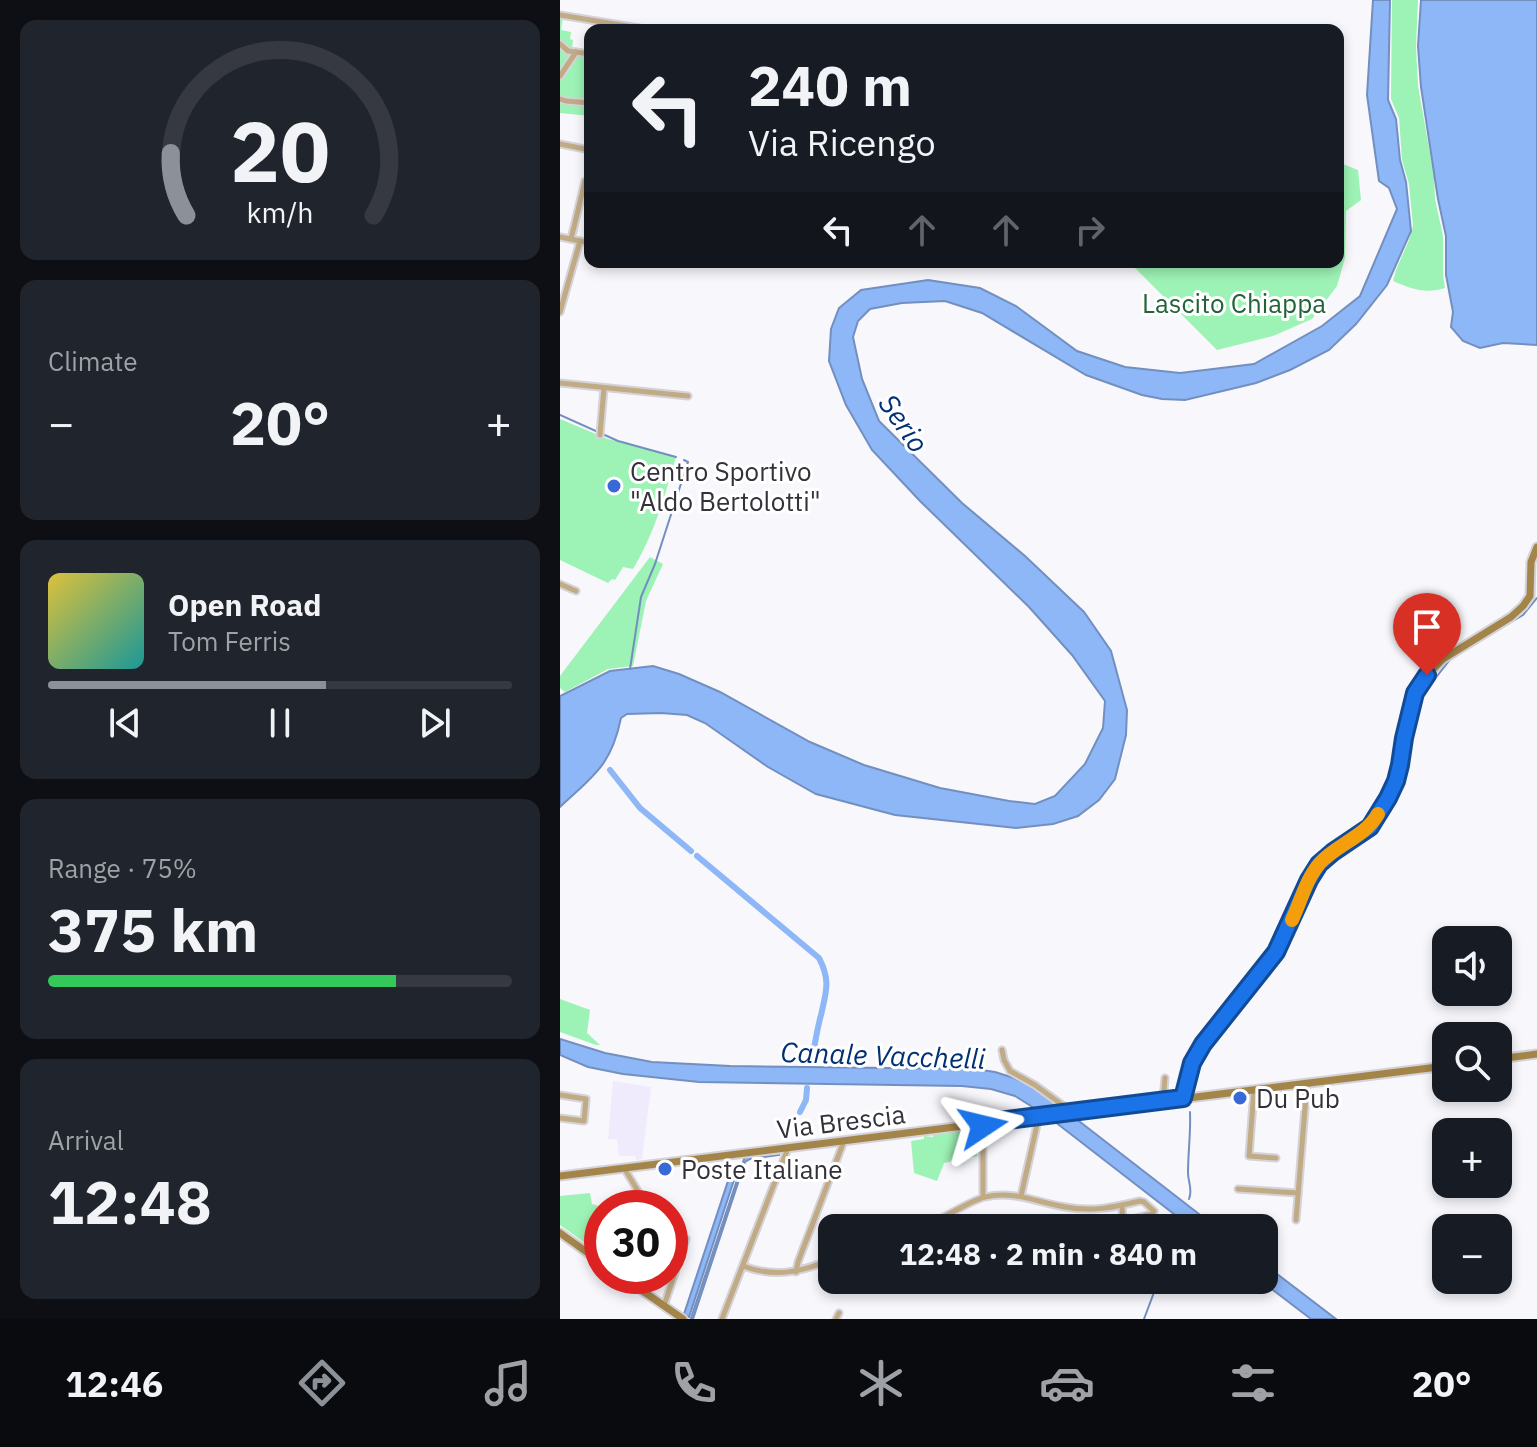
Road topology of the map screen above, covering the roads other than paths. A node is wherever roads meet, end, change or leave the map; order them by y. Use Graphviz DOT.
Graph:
graph roads {
  1 [pos="560,15"];
  2 [pos="615,24"];
  3 [pos="560,44"];
  4 [pos="576,52"];
  5 [pos="584,53"];
  6 [pos="560,76"];
  7 [pos="560,99"];
  8 [pos="584,102"];
  9 [pos="560,144"];
  10 [pos="584,149"];
  11 [pos="584,185"];
  12 [pos="560,237"];
  13 [pos="571,239"];
  14 [pos="580,241"];
  15 [pos="584,242"];
  16 [pos="560,312"];
  17 [pos="560,383"];
  18 [pos="604,388"];
  19 [pos="688,396"];
  20 [pos="600,432"];
  21 [pos="1537,547"];
  22 [pos="560,584"];
  23 [pos="576,591"];
  24 [pos="1002,1050"];
  25 [pos="1537,1054"];
  26 [pos="1512,1057"];
  27 [pos="1432,1068"];
  28 [pos="1165,1078"];
  29 [pos="1307,1083"];
  30 [pos="1254,1090"];
  31 [pos="560,1095"];
  32 [pos="1183,1098"];
  33 [pos="1163,1101"];
  34 [pos="1070,1112"];
  35 [pos="1041,1116"];
  36 [pos="560,1118"];
  37 [pos="983,1123"];
  38 [pos="844,1140"];
  39 [pos="789,1147"];
  40 [pos="1276,1158"];
  41 [pos="624,1168"];
  42 [pos="560,1176"];
  43 [pos="1238,1189"];
  44 [pos="637,1190"];
  45 [pos="1298,1193"];
  46 [pos="1021,1196"];
  47 [pos="983,1197"];
  48 [pos="1122,1205"];
  49 [pos="950,1214"];
  50 [pos="1122,1214"];
  51 [pos="1152,1214"];
  52 [pos="1296,1220"];
  53 [pos="560,1233"];
  54 [pos="584,1250"];
  55 [pos="818,1264"];
  56 [pos="743,1266"];
  57 [pos="796,1272"];
  58 [pos="647,1294"];
  59 [pos="668,1294"];
  60 [pos="664,1306"];
  61 [pos="683,1319"];
  62 [pos="722,1319"];
  1 -- 2 [label="street"];
  3 -- 4 [label="street"];
  4 -- 5 [label="street"];
  4 -- 6 [label="street"];
  7 -- 8 [label="street"];
  9 -- 10 [label="street"];
  11 -- 13 [label="street"];
  12 -- 13 [label="street"];
  13 -- 14 [label="street"];
  14 -- 15 [label="street"];
  14 -- 16 [label="street"];
  17 -- 18 [label="street"];
  18 -- 19 [label="street"];
  18 -- 20 [label="street"];
  21 -- 32 [label="street"];
  22 -- 23 [label="street"];
  24 -- 34 [label="street"];
  25 -- 26 [label="street"];
  27 -- 29 [label="street, Via Brescia"];
  28 -- 33 [label="street"];
  29 -- 30 [label="street, Via Brescia"];
  29 -- 45 [label="street"];
  30 -- 32 [label="street, Via Brescia"];
  30 -- 40 [label="street"];
  31 -- 36 [label="street"];
  32 -- 33 [label="street, Via Brescia"];
  33 -- 34 [label="street, Via Brescia"];
  34 -- 35 [label="street, Via Brescia"];
  35 -- 37 [label="street, Via Brescia"];
  35 -- 46 [label="street"];
  37 -- 38 [label="street, Via Brescia"];
  37 -- 47 [label="street"];
  38 -- 39 [label="street, Via Brescia"];
  38 -- 57 [label="street"];
  39 -- 41 [label="street, Via Brescia"];
  39 -- 56 [label="street"];
  41 -- 42 [label="street, Via Brescia"];
  41 -- 44 [label="street"];
  43 -- 45 [label="street"];
  45 -- 52 [label="street"];
  46 -- 47 [label="street"];
  46 -- 48 [label="street"];
  47 -- 49 [label="street"];
  48 -- 50 [label="street"];
  48 -- 51 [label="street"];
  53 -- 54 [label="street"];
  55 -- 57 [label="street"];
  56 -- 57 [label="street"];
  56 -- 62 [label="street"];
  58 -- 60 [label="street"];
  59 -- 60 [label="street"];
  60 -- 61 [label="street"];
}
